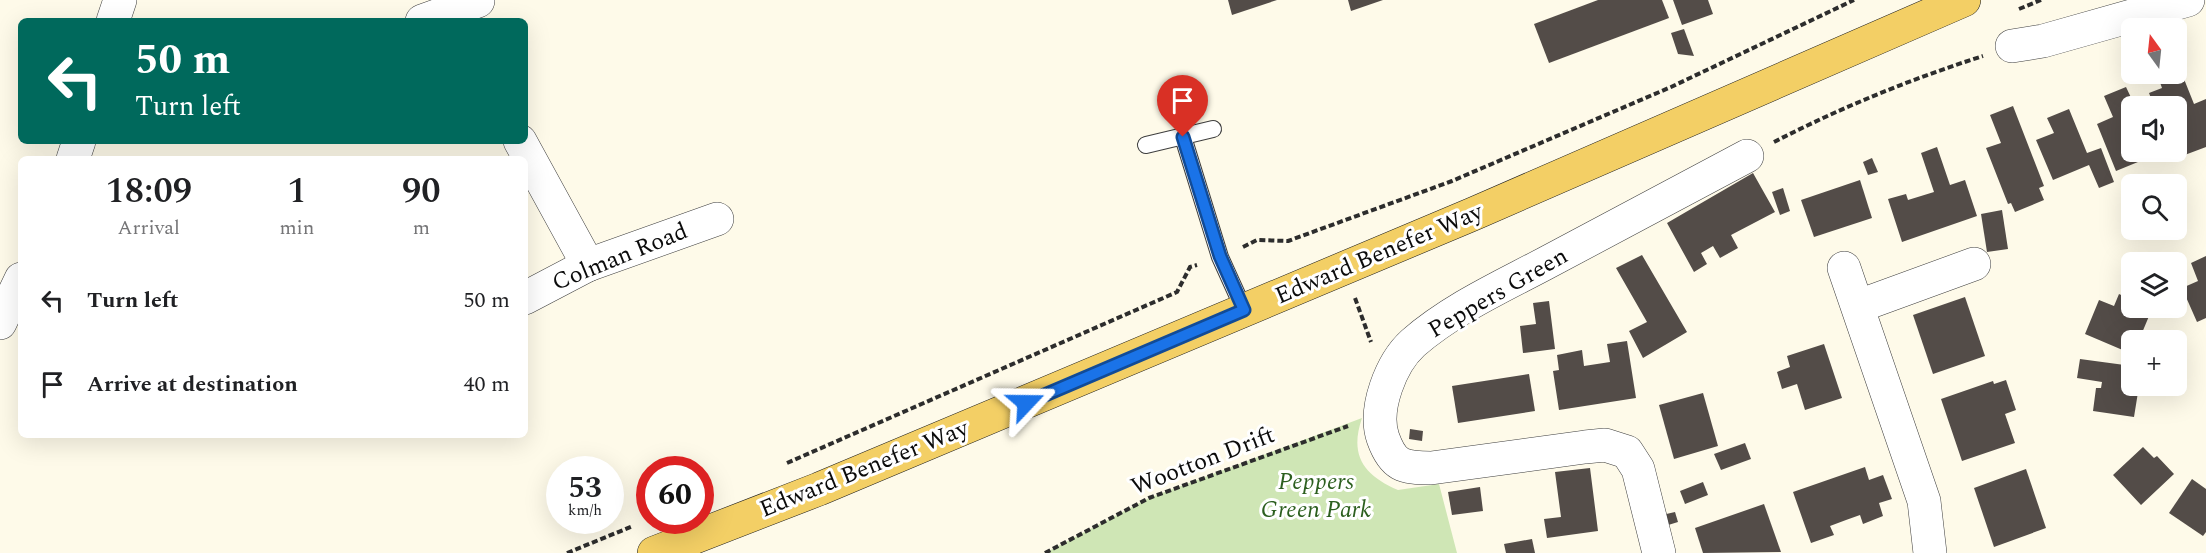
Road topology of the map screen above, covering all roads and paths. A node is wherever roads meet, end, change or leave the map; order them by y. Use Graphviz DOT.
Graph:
graph roads {
  1 [pos="120,0"];
  2 [pos="1854,0"];
  3 [pos="1964,0"];
  4 [pos="2188,0"];
  5 [pos="1929,7"];
  6 [pos="479,8"];
  7 [pos="115,18"];
  8 [pos="435,18"];
  9 [pos="2031,34"];
  10 [pos="1213,129"];
  11 [pos="1183,137"];
  12 [pos="522,144"];
  13 [pos="1146,146"];
  14 [pos="1747,156"];
  15 [pos="717,219"];
  16 [pos="1220,256"];
  17 [pos="1974,264"];
  18 [pos="588,265"];
  19 [pos="1844,268"];
  20 [pos="18,285"];
  21 [pos="1352,291"];
  22 [pos="528,296"];
  23 [pos="1859,306"];
  24 [pos="1244,310"];
  25 [pos="0,323"];
  26 [pos="1384,399"];
  27 [pos="783,465"];
  28 [pos="636,524"];
  29 [pos="567,553"];
  30 [pos="654,553"];
  31 [pos="1045,553"];
  32 [pos="1659,553"];
  33 [pos="1930,553"];
  1 -- 7 [label="street"];
  2 -- 16 [label="path"];
  3 -- 5 [label="main road, Edward Benefer Way"];
  4 -- 9 [label="street"];
  5 -- 24 [label="main road, Edward Benefer Way"];
  6 -- 8 [label="street"];
  9 -- 14 [label="path"];
  10 -- 11 [label="lane"];
  11 -- 13 [label="lane"];
  11 -- 16 [label="lane"];
  12 -- 18 [label="street"];
  14 -- 26 [label="street, Peppers Green"];
  15 -- 18 [label="street, Colman Road"];
  16 -- 24 [label="lane"];
  16 -- 27 [label="path"];
  17 -- 23 [label="street"];
  18 -- 22 [label="street, Colman Road"];
  19 -- 23 [label="street"];
  20 -- 25 [label="street"];
  21 -- 26 [label="path"];
  23 -- 33 [label="street"];
  24 -- 30 [label="main road, Edward Benefer Way"];
  26 -- 31 [label="path, Wootton Drift"];
  26 -- 32 [label="street"];
  28 -- 29 [label="path"];
}
